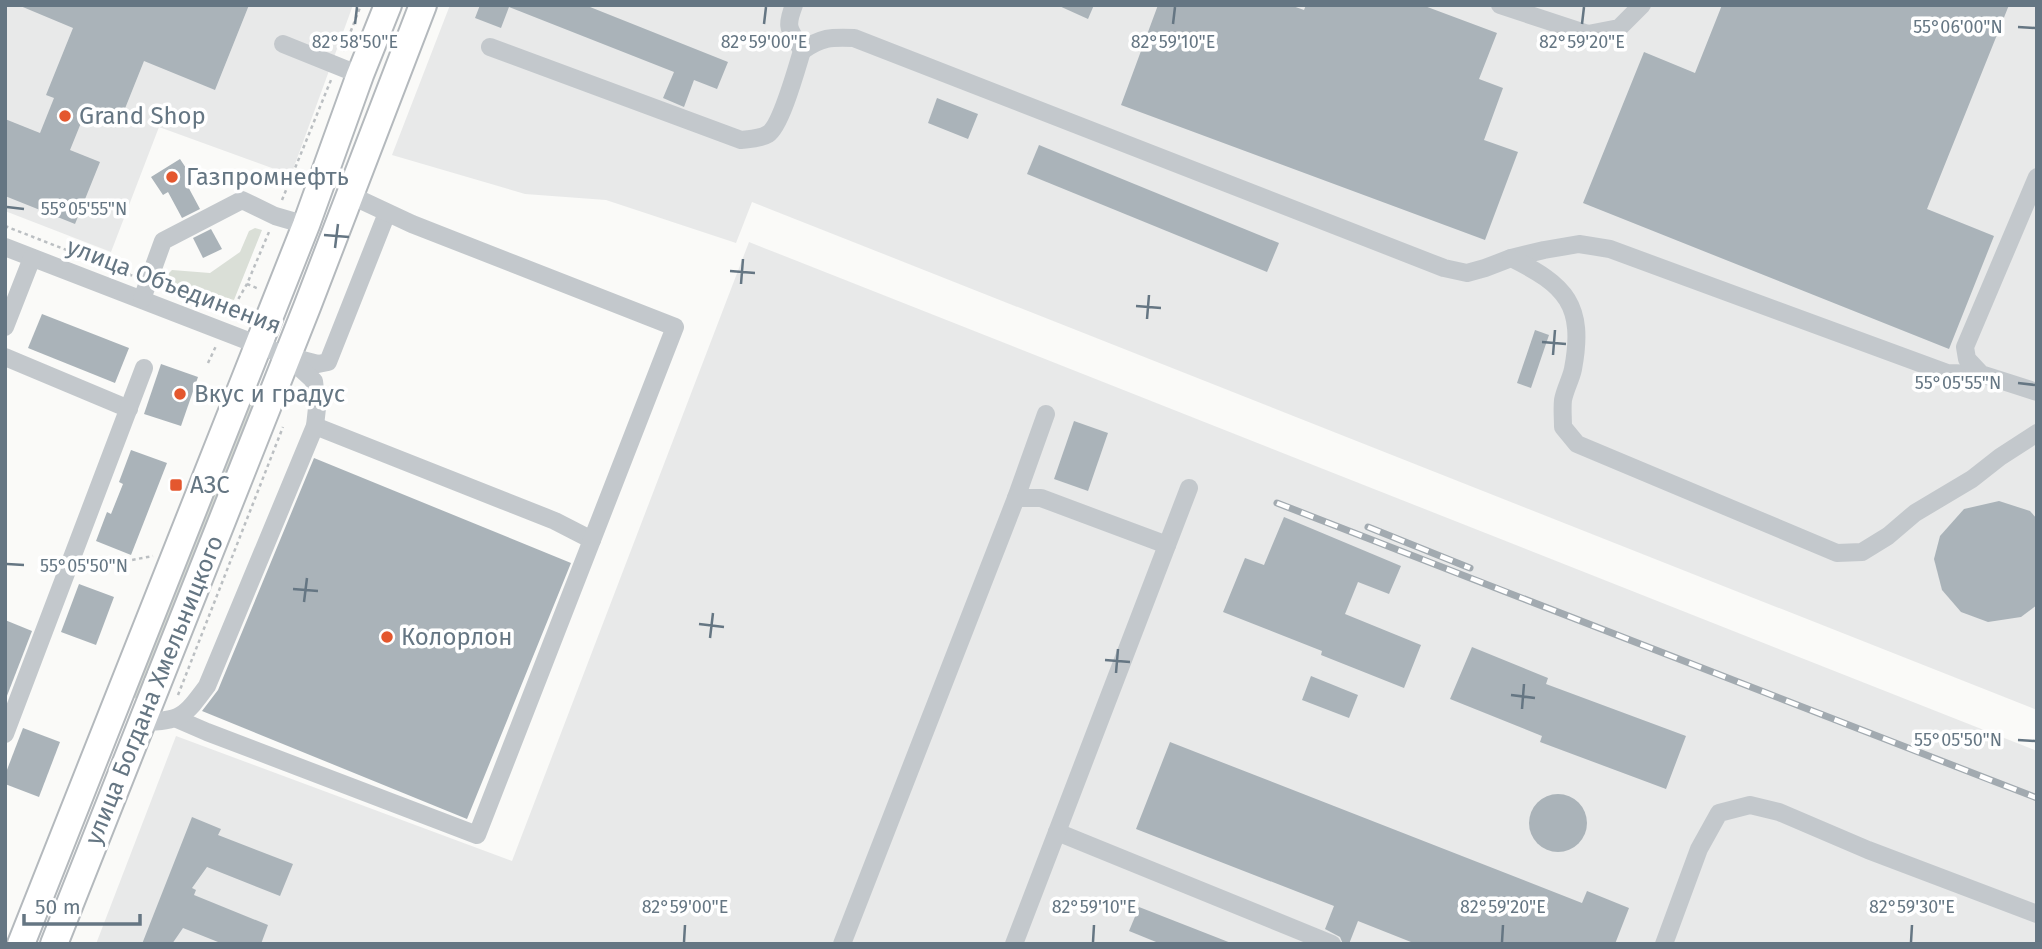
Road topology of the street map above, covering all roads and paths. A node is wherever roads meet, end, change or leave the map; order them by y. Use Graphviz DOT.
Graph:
graph roads {
  1 [pos="361,5"];
  2 [pos="388,5"];
  3 [pos="423,5"];
  4 [pos="794,5"];
  5 [pos="1500,5"];
  6 [pos="1642,5"];
  7 [pos="284,44"];
  8 [pos="490,47"];
  9 [pos="802,51"];
  10 [pos="349,71"];
  11 [pos="2037,177"];
  12 [pos="350,195"];
  13 [pos="387,213"];
  14 [pos="275,216"];
  15 [pos="306,225"];
  16 [pos="5,226"];
  17 [pos="5,247"];
  18 [pos="32,258"];
  19 [pos="1511,258"];
  20 [pos="148,281"];
  21 [pos="142,299"];
  22 [pos="5,327"];
  23 [pos="258,345"];
  24 [pos="287,356"];
  25 [pos="5,357"];
  26 [pos="144,368"];
  27 [pos="1981,374"];
  28 [pos="2037,392"];
  29 [pos="129,409"];
  30 [pos="1046,414"];
  31 [pos="286,416"];
  32 [pos="315,426"];
  33 [pos="2037,433"];
  34 [pos="1189,488"];
  35 [pos="1016,498"];
  36 [pos="592,540"];
  37 [pos="1167,545"];
  38 [pos="153,556"];
  39 [pos="67,572"];
  40 [pos="113,709"];
  41 [pos="162,720"];
  42 [pos="5,734"];
  43 [pos="1057,832"];
  44 [pos="2037,914"];
  45 [pos="21,944"];
  46 [pos="54,944"];
  47 [pos="842,944"];
  48 [pos="1014,944"];
  49 [pos="1332,944"];
  50 [pos="1664,944"];
  1 -- 10 [label="path"];
  2 -- 10 [label="highway, улица Богдана Хмельницкого"];
  3 -- 12 [label="highway, улица Богдана Хмельницкого"];
  4 -- 9 [label="street"];
  5 -- 6 [label="street"];
  7 -- 10 [label="street"];
  8 -- 9 [label="street"];
  9 -- 19 [label="street"];
  10 -- 14 [label="path"];
  10 -- 15 [label="highway, улица Богдана Хмельницкого"];
  11 -- 27 [label="street"];
  12 -- 13 [label="street"];
  12 -- 24 [label="highway, улица Богдана Хмельницкого"];
  13 -- 24 [label="street"];
  13 -- 36 [label="street"];
  14 -- 15 [label="street"];
  14 -- 20 [label="street"];
  14 -- 20 [label="path"];
  15 -- 23 [label="highway, улица Богдана Хмельницкого"];
  16 -- 20 [label="path"];
  17 -- 18 [label="street, улица Объединения"];
  18 -- 21 [label="street, улица Объединения"];
  18 -- 22 [label="street"];
  19 -- 27 [label="street"];
  19 -- 33 [label="street"];
  20 -- 21 [label="street"];
  21 -- 23 [label="street, улица Объединения"];
  23 -- 24 [label="street, улица Объединения"];
  23 -- 40 [label="highway, улица Богдана Хмельницкого"];
  24 -- 32 [label="street"];
  24 -- 41 [label="highway, улица Богдана Хмельницкого"];
  25 -- 29 [label="street"];
  26 -- 29 [label="street"];
  27 -- 28 [label="street"];
  29 -- 39 [label="street"];
  30 -- 35 [label="street"];
  31 -- 41 [label="path"];
  32 -- 36 [label="street"];
  32 -- 41 [label="street"];
  34 -- 37 [label="street"];
  35 -- 37 [label="street"];
  35 -- 47 [label="street"];
  36 -- 41 [label="street"];
  37 -- 43 [label="street"];
  38 -- 39 [label="path"];
  39 -- 42 [label="street"];
  40 -- 41 [label="highway"];
  40 -- 45 [label="highway, улица Богдана Хмельницкого"];
  41 -- 46 [label="highway, улица Богдана Хмельницкого"];
  43 -- 48 [label="street"];
  43 -- 49 [label="street"];
  44 -- 50 [label="street"];
}
